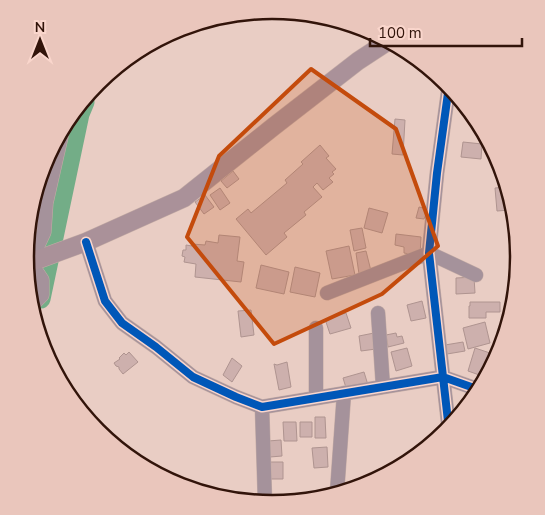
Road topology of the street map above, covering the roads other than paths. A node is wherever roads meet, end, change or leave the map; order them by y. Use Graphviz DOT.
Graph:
graph roads {
  1 [pos="382,45"];
  2 [pos="448,96"];
  3 [pos="57,154"];
  4 [pos="86,242"];
  5 [pos="34,251"];
  6 [pos="429,253"];
  7 [pos="34,261"];
  8 [pos="34,270"];
  9 [pos="476,275"];
  10 [pos="327,292"];
  11 [pos="37,299"];
  12 [pos="378,313"];
  13 [pos="316,328"];
  14 [pos="443,377"];
  15 [pos="383,387"];
  16 [pos="472,388"];
  17 [pos="344,393"];
  18 [pos="316,398"];
  19 [pos="262,407"];
  20 [pos="448,419"];
  21 [pos="337,487"];
  22 [pos="265,496"];
  1 -- 4 [label="main road"];
  2 -- 6 [label="street"];
  3 -- 5 [label="street"];
  4 -- 7 [label="main road"];
  4 -- 19 [label="street"];
  6 -- 9 [label="street"];
  6 -- 10 [label="street"];
  6 -- 14 [label="street"];
  8 -- 11 [label="street"];
  12 -- 15 [label="street"];
  13 -- 18 [label="street"];
  14 -- 15 [label="street"];
  14 -- 16 [label="street"];
  14 -- 20 [label="street"];
  15 -- 17 [label="street"];
  17 -- 18 [label="street"];
  17 -- 21 [label="street"];
  18 -- 19 [label="street"];
  19 -- 22 [label="street"];
}
